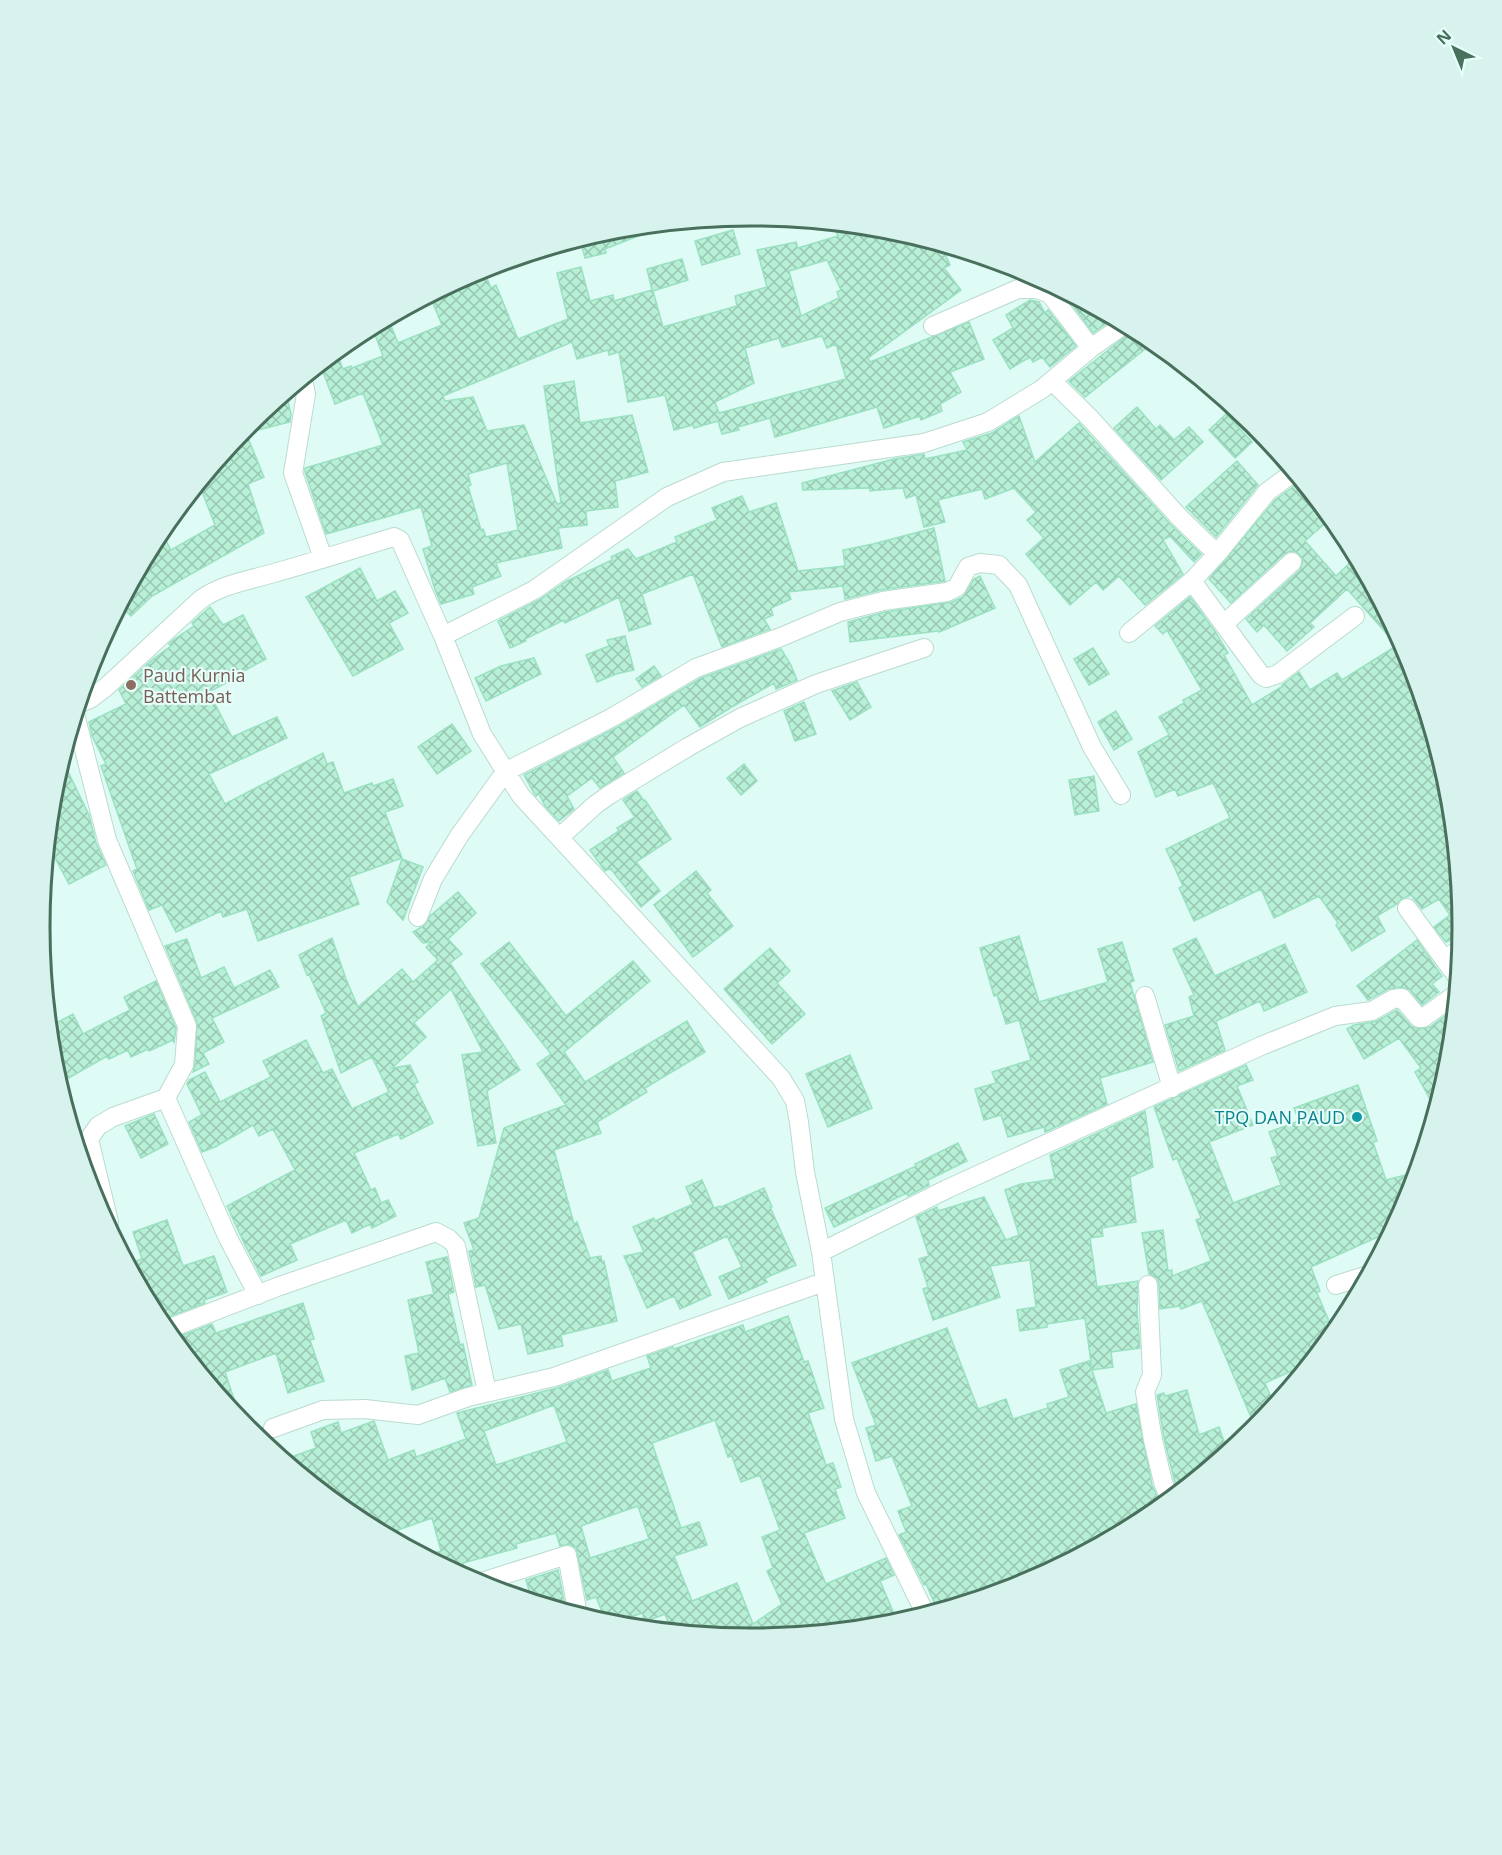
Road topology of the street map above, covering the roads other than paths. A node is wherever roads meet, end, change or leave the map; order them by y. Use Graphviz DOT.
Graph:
graph roads {
  1 [pos="933,326"];
  2 [pos="1117,329"];
  3 [pos="1091,348"];
  4 [pos="1052,381"];
  5 [pos="305,387"];
  6 [pos="1288,477"];
  7 [pos="1217,554"];
  8 [pos="323,558"];
  9 [pos="1292,562"];
  10 [pos="1192,581"];
  11 [pos="1355,616"];
  12 [pos="1224,624"];
  13 [pos="1129,633"];
  14 [pos="443,636"];
  15 [pos="924,648"];
  16 [pos="88,700"];
  17 [pos="79,728"];
  18 [pos="505,772"];
  19 [pos="1121,795"];
  20 [pos="560,837"];
  21 [pos="1407,908"];
  22 [pos="418,917"];
  23 [pos="1451,955"];
  24 [pos="1444,959"];
  25 [pos="1451,969"];
  26 [pos="1145,996"];
  27 [pos="1448,1000"];
  28 [pos="1172,1088"];
  29 [pos="166,1098"];
  30 [pos="102,1194"];
  31 [pos="821,1252"];
  32 [pos="1359,1278"];
  33 [pos="824,1282"];
  34 [pos="1148,1285"];
  35 [pos="1336,1285"];
  36 [pos="258,1295"];
  37 [pos="174,1326"];
  38 [pos="487,1392"];
  39 [pos="273,1428"];
  40 [pos="1167,1492"];
  41 [pos="491,1579"];
  42 [pos="576,1607"];
  43 [pos="922,1608"];
  1 -- 3 [label="street"];
  2 -- 3 [label="street"];
  3 -- 4 [label="street"];
  4 -- 7 [label="street"];
  4 -- 14 [label="street"];
  5 -- 8 [label="street"];
  6 -- 7 [label="street"];
  7 -- 10 [label="street"];
  8 -- 14 [label="street"];
  8 -- 16 [label="street"];
  9 -- 12 [label="street"];
  10 -- 12 [label="street"];
  10 -- 13 [label="street"];
  11 -- 12 [label="street"];
  14 -- 18 [label="street"];
  15 -- 20 [label="street"];
  17 -- 29 [label="street"];
  18 -- 19 [label="street"];
  18 -- 20 [label="street"];
  18 -- 22 [label="street"];
  20 -- 31 [label="street"];
  21 -- 24 [label="street"];
  23 -- 24 [label="street"];
  24 -- 25 [label="street"];
  26 -- 28 [label="street"];
  27 -- 28 [label="street"];
  28 -- 31 [label="street"];
  29 -- 30 [label="street"];
  29 -- 36 [label="street"];
  31 -- 33 [label="street"];
  32 -- 35 [label="street"];
  33 -- 38 [label="street"];
  33 -- 43 [label="street"];
  34 -- 40 [label="street"];
  36 -- 37 [label="street"];
  36 -- 38 [label="street"];
  38 -- 39 [label="street"];
  41 -- 42 [label="street"];
}
